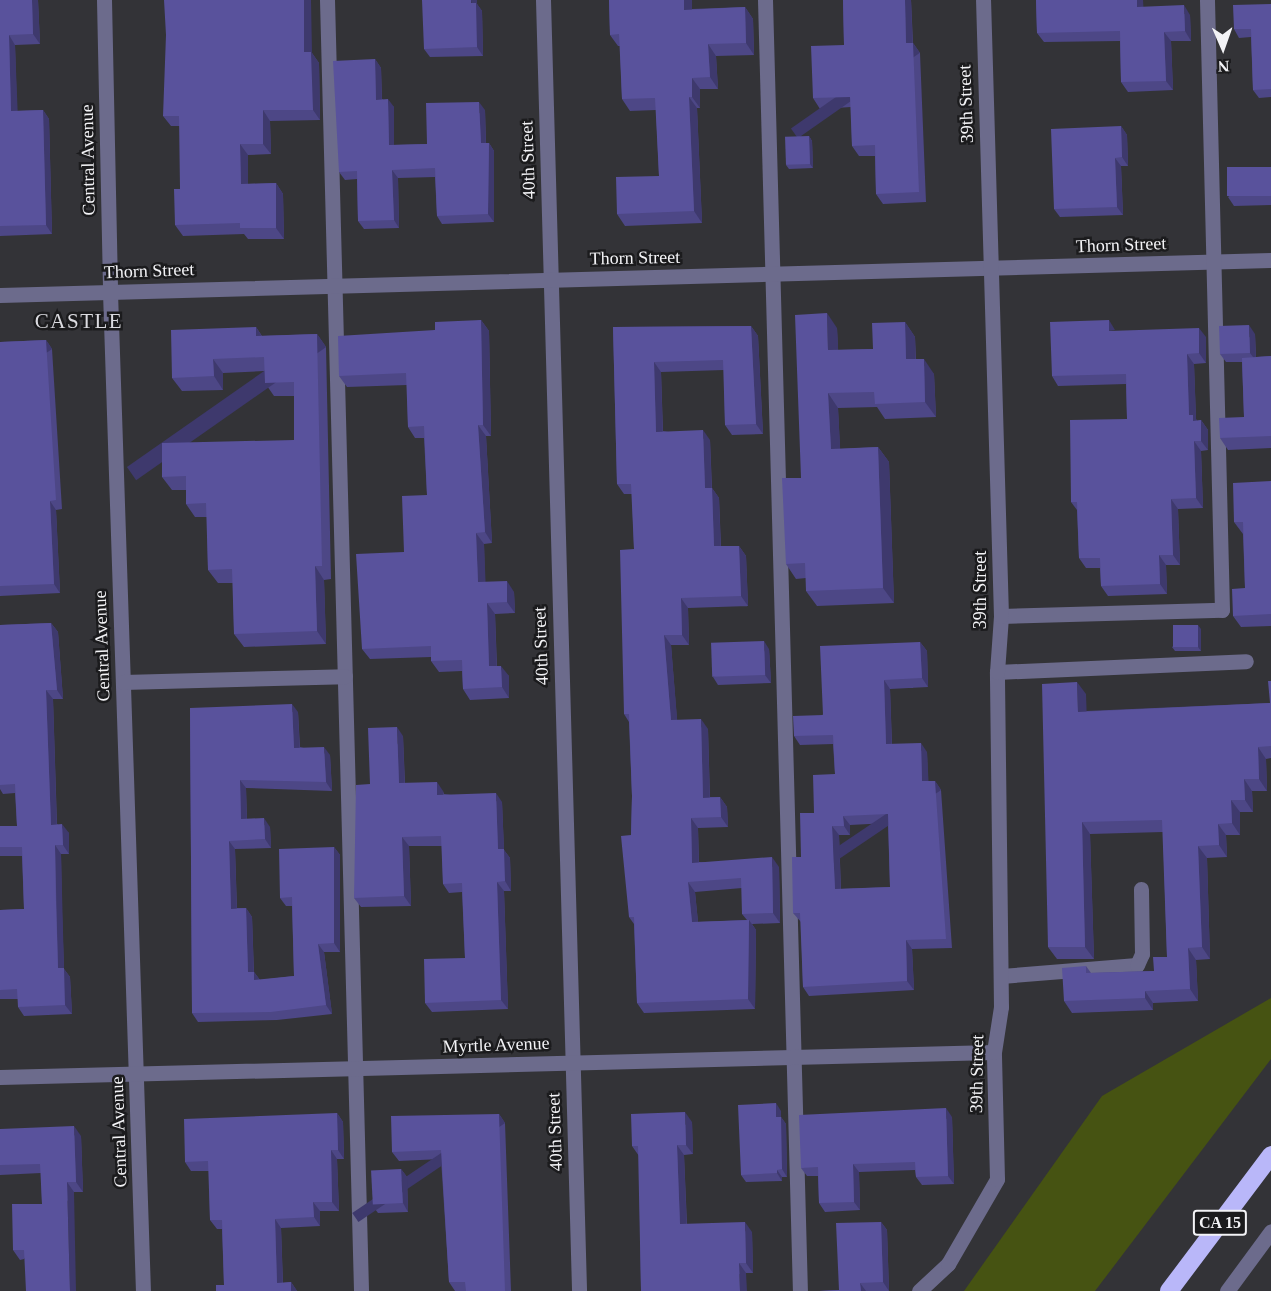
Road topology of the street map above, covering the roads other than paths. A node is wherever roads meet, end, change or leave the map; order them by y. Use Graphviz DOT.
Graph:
graph roads {
  1 [pos="104,0"];
  2 [pos="327,0"];
  3 [pos="543,0"];
  4 [pos="765,0"];
  5 [pos="983,0"];
  6 [pos="1207,0"];
  7 [pos="1271,260"];
  8 [pos="1214,262"];
  9 [pos="991,268"];
  10 [pos="774,274"];
  11 [pos="550,280"];
  12 [pos="334,286"];
  13 [pos="110,292"];
  14 [pos="0,295"];
  15 [pos="1001,616"];
  16 [pos="1246,661"];
  17 [pos="997,672"];
  18 [pos="345,676"];
  19 [pos="123,682"];
  20 [pos="1141,889"];
  21 [pos="1001,976"];
  22 [pos="994,1052"];
  23 [pos="794,1057"];
  24 [pos="573,1062"];
  25 [pos="355,1068"];
  26 [pos="137,1074"];
  27 [pos="0,1077"];
  28 [pos="1271,1155"];
  29 [pos="1271,1231"];
  30 [pos="143,1291"];
  31 [pos="361,1291"];
  32 [pos="579,1291"];
  33 [pos="800,1291"];
  34 [pos="919,1291"];
  35 [pos="1169,1291"];
  36 [pos="1227,1291"];
  1 -- 13 [label="street, Central Avenue"];
  2 -- 12 [label="street"];
  3 -- 11 [label="street, 40th Street"];
  4 -- 10 [label="street"];
  5 -- 9 [label="street, 39th Street"];
  6 -- 8 [label="street"];
  7 -- 8 [label="street, Thorn Street"];
  8 -- 9 [label="street, Thorn Street"];
  8 -- 15 [label="street"];
  9 -- 10 [label="street, Thorn Street"];
  9 -- 15 [label="street, 39th Street"];
  10 -- 11 [label="street, Thorn Street"];
  10 -- 23 [label="street"];
  11 -- 12 [label="street, Thorn Street"];
  11 -- 24 [label="street, 40th Street"];
  12 -- 13 [label="street, Thorn Street"];
  12 -- 18 [label="street"];
  13 -- 14 [label="street, Thorn Street"];
  13 -- 19 [label="street, Central Avenue"];
  15 -- 17 [label="street, 39th Street"];
  16 -- 17 [label="street"];
  17 -- 21 [label="street, 39th Street"];
  18 -- 19 [label="street"];
  18 -- 25 [label="street"];
  19 -- 26 [label="street, Central Avenue"];
  20 -- 21 [label="street"];
  21 -- 22 [label="street, 39th Street"];
  22 -- 23 [label="street, Myrtle Avenue"];
  22 -- 34 [label="street, 39th Street"];
  23 -- 24 [label="street, Myrtle Avenue"];
  23 -- 33 [label="street"];
  24 -- 25 [label="street, Myrtle Avenue"];
  24 -- 32 [label="street, 40th Street"];
  25 -- 26 [label="street, Myrtle Avenue"];
  25 -- 31 [label="street"];
  26 -- 27 [label="street, Myrtle Avenue"];
  26 -- 30 [label="street, Central Avenue"];
  28 -- 35 [label="highway, CA 15"];
  29 -- 36 [label="street"];
}
